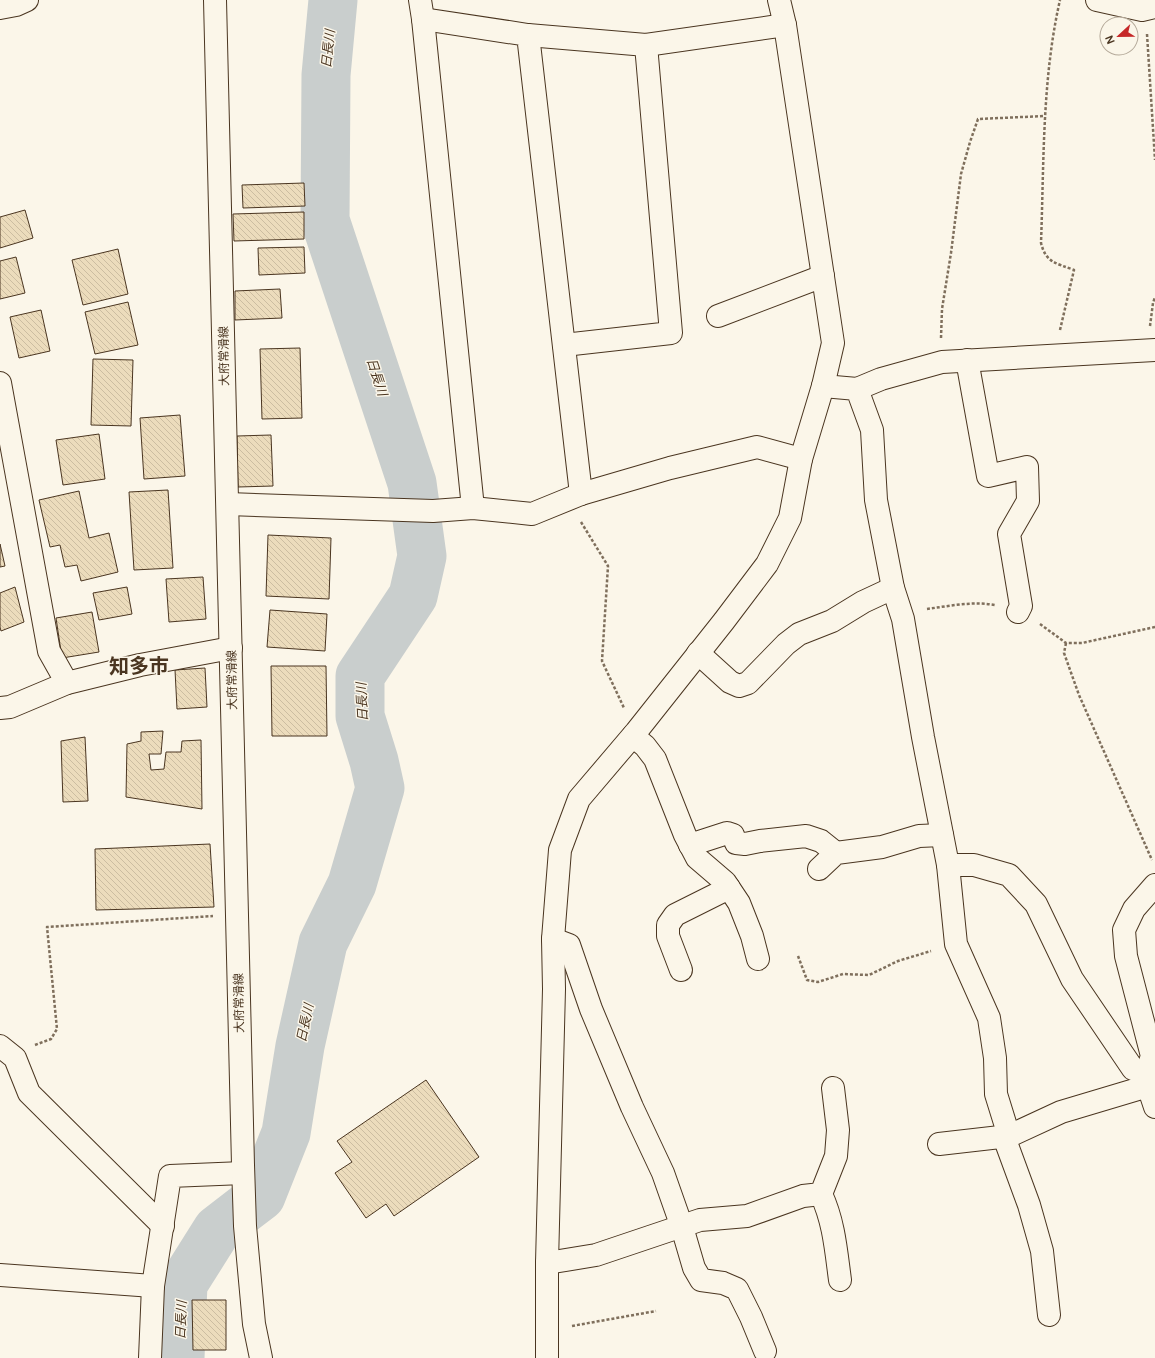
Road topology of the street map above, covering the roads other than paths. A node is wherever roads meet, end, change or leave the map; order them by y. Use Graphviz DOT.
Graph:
graph roads {
  1 [pos="27,0"];
  2 [pos="215,0"];
  3 [pos="779,0"];
  4 [pos="1097,0"];
  5 [pos="0,8"];
  6 [pos="1151,8"];
  7 [pos="421,10"];
  8 [pos="785,25"];
  9 [pos="528,35"];
  10 [pos="646,45"];
  11 [pos="823,276"];
  12 [pos="718,316"];
  13 [pos="564,345"];
  14 [pos="1155,350"];
  15 [pos="967,360"];
  16 [pos="0,383"];
  17 [pos="824,386"];
  18 [pos="857,389"];
  19 [pos="801,459"];
  20 [pos="574,496"];
  21 [pos="228,504"];
  22 [pos="473,508"];
  23 [pos="893,588"];
  24 [pos="1018,612"];
  25 [pos="231,648"];
  26 [pos="698,653"];
  27 [pos="67,683"];
  28 [pos="0,708"];
  29 [pos="634,734"];
  30 [pos="942,835"];
  31 [pos="690,845"];
  32 [pos="836,853"];
  33 [pos="948,865"];
  34 [pos="819,870"];
  35 [pos="1155,885"];
  36 [pos="729,888"];
  37 [pos="553,939"];
  38 [pos="758,958"];
  39 [pos="681,970"];
  40 [pos="7,1051"];
  41 [pos="1147,1080"];
  42 [pos="833,1088"];
  43 [pos="1155,1107"];
  44 [pos="1007,1136"];
  45 [pos="939,1144"];
  46 [pos="244,1183"];
  47 [pos="822,1194"];
  48 [pos="163,1226"];
  49 [pos="682,1226"];
  50 [pos="547,1263"];
  51 [pos="0,1275"];
  52 [pos="840,1280"];
  53 [pos="153,1286"];
  54 [pos="1049,1315"];
  55 [pos="765,1351"];
  56 [pos="150,1358"];
  57 [pos="261,1358"];
  58 [pos="547,1358"];
  1 -- 5 [label="street"];
  2 -- 21 [label="street, 大府常滑線"];
  3 -- 8 [label="street"];
  4 -- 6 [label="street"];
  7 -- 9 [label="street"];
  7 -- 22 [label="street"];
  8 -- 10 [label="street"];
  8 -- 11 [label="street"];
  9 -- 10 [label="street"];
  9 -- 13 [label="street"];
  10 -- 13 [label="street"];
  11 -- 12 [label="street"];
  11 -- 17 [label="street"];
  13 -- 20 [label="street"];
  14 -- 15 [label="street"];
  15 -- 18 [label="street"];
  15 -- 24 [label="street"];
  16 -- 27 [label="street"];
  17 -- 18 [label="street"];
  17 -- 19 [label="street"];
  18 -- 23 [label="street"];
  19 -- 20 [label="street"];
  19 -- 26 [label="street"];
  20 -- 22 [label="street"];
  21 -- 22 [label="street"];
  21 -- 25 [label="street, 大府常滑線"];
  23 -- 26 [label="street"];
  23 -- 30 [label="street"];
  25 -- 27 [label="street"];
  25 -- 46 [label="street, 大府常滑線"];
  26 -- 29 [label="street"];
  27 -- 28 [label="street"];
  29 -- 31 [label="street"];
  29 -- 37 [label="street"];
  30 -- 32 [label="street"];
  30 -- 33 [label="street"];
  31 -- 32 [label="street"];
  31 -- 36 [label="street"];
  32 -- 34 [label="street"];
  33 -- 41 [label="street"];
  33 -- 44 [label="street"];
  35 -- 41 [label="street"];
  36 -- 38 [label="street"];
  36 -- 39 [label="street"];
  37 -- 49 [label="street"];
  37 -- 50 [label="street"];
  40 -- 48 [label="street"];
  41 -- 43 [label="street"];
  41 -- 44 [label="street"];
  42 -- 47 [label="street"];
  44 -- 45 [label="street"];
  44 -- 54 [label="street"];
  46 -- 48 [label="street"];
  46 -- 57 [label="street, 大府常滑線"];
  47 -- 49 [label="street"];
  47 -- 52 [label="street"];
  48 -- 53 [label="street"];
  49 -- 50 [label="street"];
  49 -- 55 [label="street"];
  50 -- 58 [label="street"];
  51 -- 53 [label="street"];
  53 -- 56 [label="street"];
}
